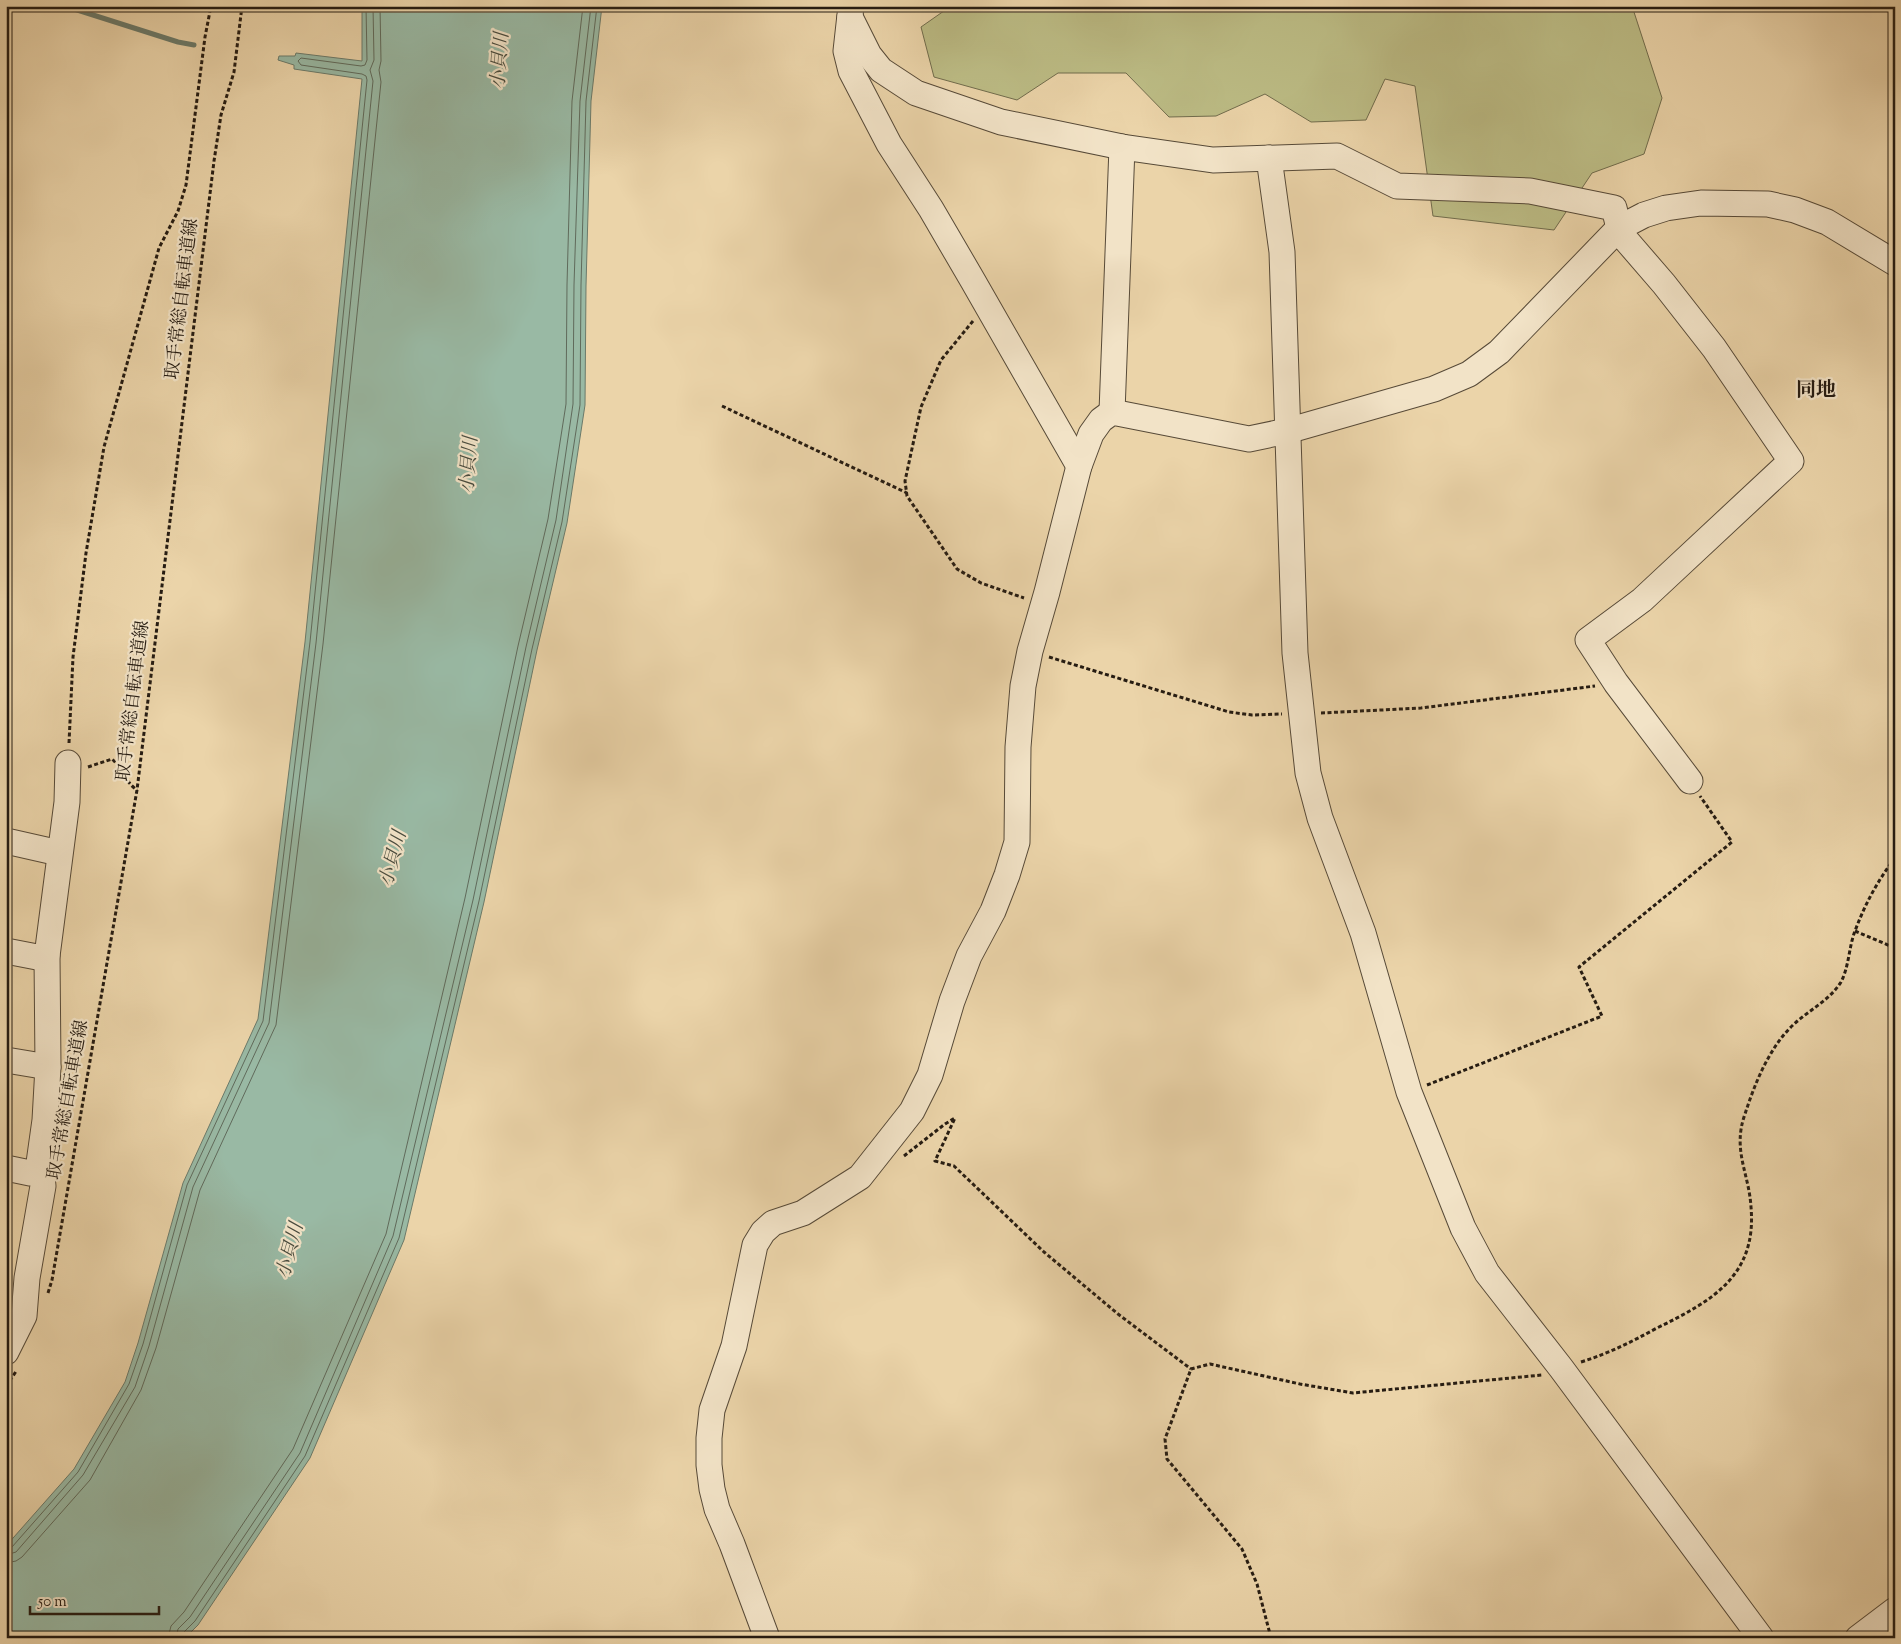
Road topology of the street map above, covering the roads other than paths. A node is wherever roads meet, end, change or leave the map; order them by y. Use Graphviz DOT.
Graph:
graph roads {
  1 [pos="851,12"];
  2 [pos="1122,147"];
  3 [pos="1269,158"];
  4 [pos="1619,228"];
  5 [pos="1895,263"];
  6 [pos="1112,412"];
  7 [pos="1287,432"];
  8 [pos="1079,466"];
  9 [pos="68,763"];
  10 [pos="1690,781"];
  11 [pos="6,841"];
  12 [pos="59,853"];
  13 [pos="6,950"];
  14 [pos="48,956"];
  15 [pos="6,1060"];
  16 [pos="48,1067"];
  17 [pos="6,1168"];
  18 [pos="38,1170"];
  19 [pos="16,1276"];
  20 [pos="13,1359"];
  21 [pos="1895,1610"];
  22 [pos="767,1638"];
  23 [pos="1761,1638"];
  24 [pos="1858,1638"];
  1 -- 2 [label="street"];
  1 -- 8 [label="street"];
  2 -- 3 [label="street"];
  2 -- 6 [label="street"];
  3 -- 4 [label="street"];
  3 -- 7 [label="street"];
  4 -- 5 [label="street"];
  4 -- 7 [label="street"];
  4 -- 10 [label="street"];
  6 -- 7 [label="street"];
  6 -- 8 [label="street"];
  7 -- 23 [label="street"];
  8 -- 22 [label="street"];
  9 -- 12 [label="street"];
  11 -- 12 [label="street"];
  12 -- 14 [label="street"];
  13 -- 14 [label="street"];
  14 -- 16 [label="street"];
  15 -- 16 [label="street"];
  16 -- 18 [label="street"];
  17 -- 18 [label="street"];
  18 -- 19 [label="street"];
  19 -- 20 [label="street"];
  21 -- 24 [label="street"];
}
